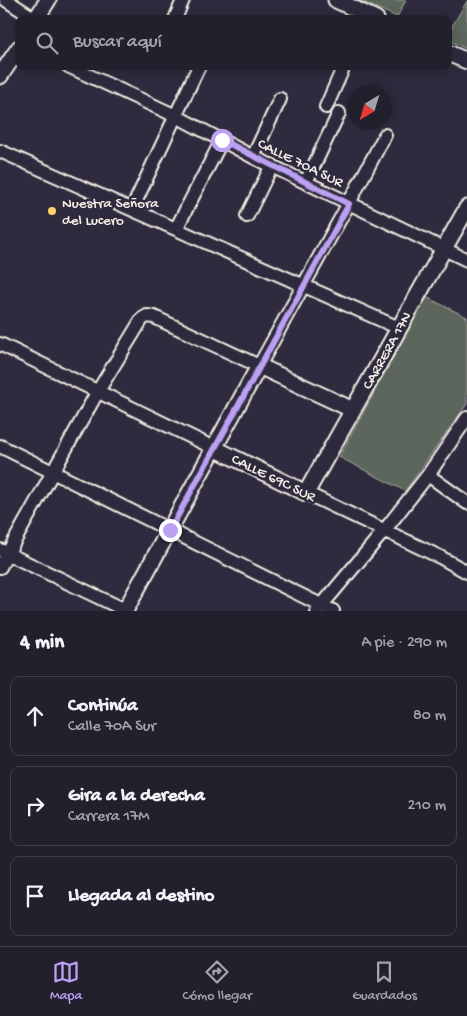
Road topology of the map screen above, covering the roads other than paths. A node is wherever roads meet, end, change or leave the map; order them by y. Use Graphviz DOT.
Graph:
graph roads {
  1 [pos="6,0"];
  2 [pos="48,0"];
  3 [pos="183,0"];
  4 [pos="336,0"];
  5 [pos="30,15"];
  6 [pos="39,15"];
  7 [pos="177,15"];
  8 [pos="365,15"];
  9 [pos="15,54"];
  10 [pos="452,55"];
  11 [pos="467,61"];
  12 [pos="77,70"];
  13 [pos="197,70"];
  14 [pos="342,70"];
  15 [pos="0,76"];
  16 [pos="280,99"];
  17 [pos="326,107"];
  18 [pos="339,113"];
  19 [pos="176,116"];
  20 [pos="385,135"];
  21 [pos="222,140"];
  22 [pos="0,150"];
  23 [pos="253,156"];
  24 [pos="272,165"];
  25 [pos="306,182"];
  26 [pos="349,204"];
  27 [pos="467,208"];
  28 [pos="132,209"];
  29 [pos="247,216"];
  30 [pos="176,229"];
  31 [pos="444,249"];
  32 [pos="467,260"];
  33 [pos="304,286"];
  34 [pos="399,328"];
  35 [pos="0,344"];
  36 [pos="259,366"];
  37 [pos="98,391"];
  38 [pos="353,410"];
  39 [pos="467,418"];
  40 [pos="0,446"];
  41 [pos="214,448"];
  42 [pos="53,472"];
  43 [pos="428,475"];
  44 [pos="306,493"];
  45 [pos="467,503"];
  46 [pos="170,530"];
  47 [pos="384,531"];
  48 [pos="4,551"];
  49 [pos="0,567"];
  50 [pos="467,572"];
  51 [pos="319,608"];
  52 [pos="126,611"];
  53 [pos="333,611"];
  1 -- 5 [label="street"];
  2 -- 6 [label="street"];
  3 -- 7 [label="street"];
  4 -- 8 [label="street"];
  9 -- 15 [label="street"];
  10 -- 11 [label="street"];
  12 -- 19 [label="street, CALLE 70A SUR"];
  13 -- 19 [label="street"];
  14 -- 17 [label="street"];
  16 -- 23 [label="street"];
  18 -- 25 [label="street"];
  19 -- 21 [label="street, CALLE 70A SUR"];
  19 -- 28 [label="street"];
  20 -- 26 [label="street"];
  21 -- 23 [label="street, CALLE 70A SUR"];
  21 -- 30 [label="street"];
  22 -- 28 [label="street"];
  23 -- 24 [label="street, CALLE 70A SUR"];
  24 -- 25 [label="street, CALLE 70A SUR"];
  24 -- 29 [label="street"];
  25 -- 26 [label="street, CALLE 70A SUR"];
  26 -- 31 [label="street, CALLE 70A SUR"];
  26 -- 33 [label="street"];
  27 -- 31 [label="street, CARRERA 17N"];
  28 -- 30 [label="street"];
  30 -- 33 [label="street"];
  31 -- 32 [label="street, CALLE 70A SUR"];
  31 -- 34 [label="street, CARRERA 17N"];
  33 -- 34 [label="street"];
  33 -- 36 [label="street"];
  34 -- 38 [label="street, CARRERA 17N"];
  35 -- 37 [label="street, CALLE 69C SUR"];
  36 -- 37 [label="street"];
  36 -- 38 [label="street"];
  36 -- 41 [label="street"];
  37 -- 41 [label="street, CALLE 69C SUR"];
  37 -- 42 [label="street"];
  38 -- 44 [label="street, CARRERA 17N"];
  39 -- 43 [label="street"];
  40 -- 42 [label="street"];
  41 -- 44 [label="street, CALLE 69C SUR"];
  41 -- 46 [label="street"];
  42 -- 46 [label="street"];
  42 -- 48 [label="street"];
  43 -- 45 [label="street"];
  43 -- 47 [label="street"];
  44 -- 47 [label="street, CALLE 69C SUR"];
  46 -- 51 [label="street"];
  46 -- 52 [label="street"];
  47 -- 50 [label="street, CALLE 69C SUR"];
  47 -- 51 [label="street"];
  48 -- 49 [label="street"];
  48 -- 52 [label="street"];
  51 -- 53 [label="street"];
}
